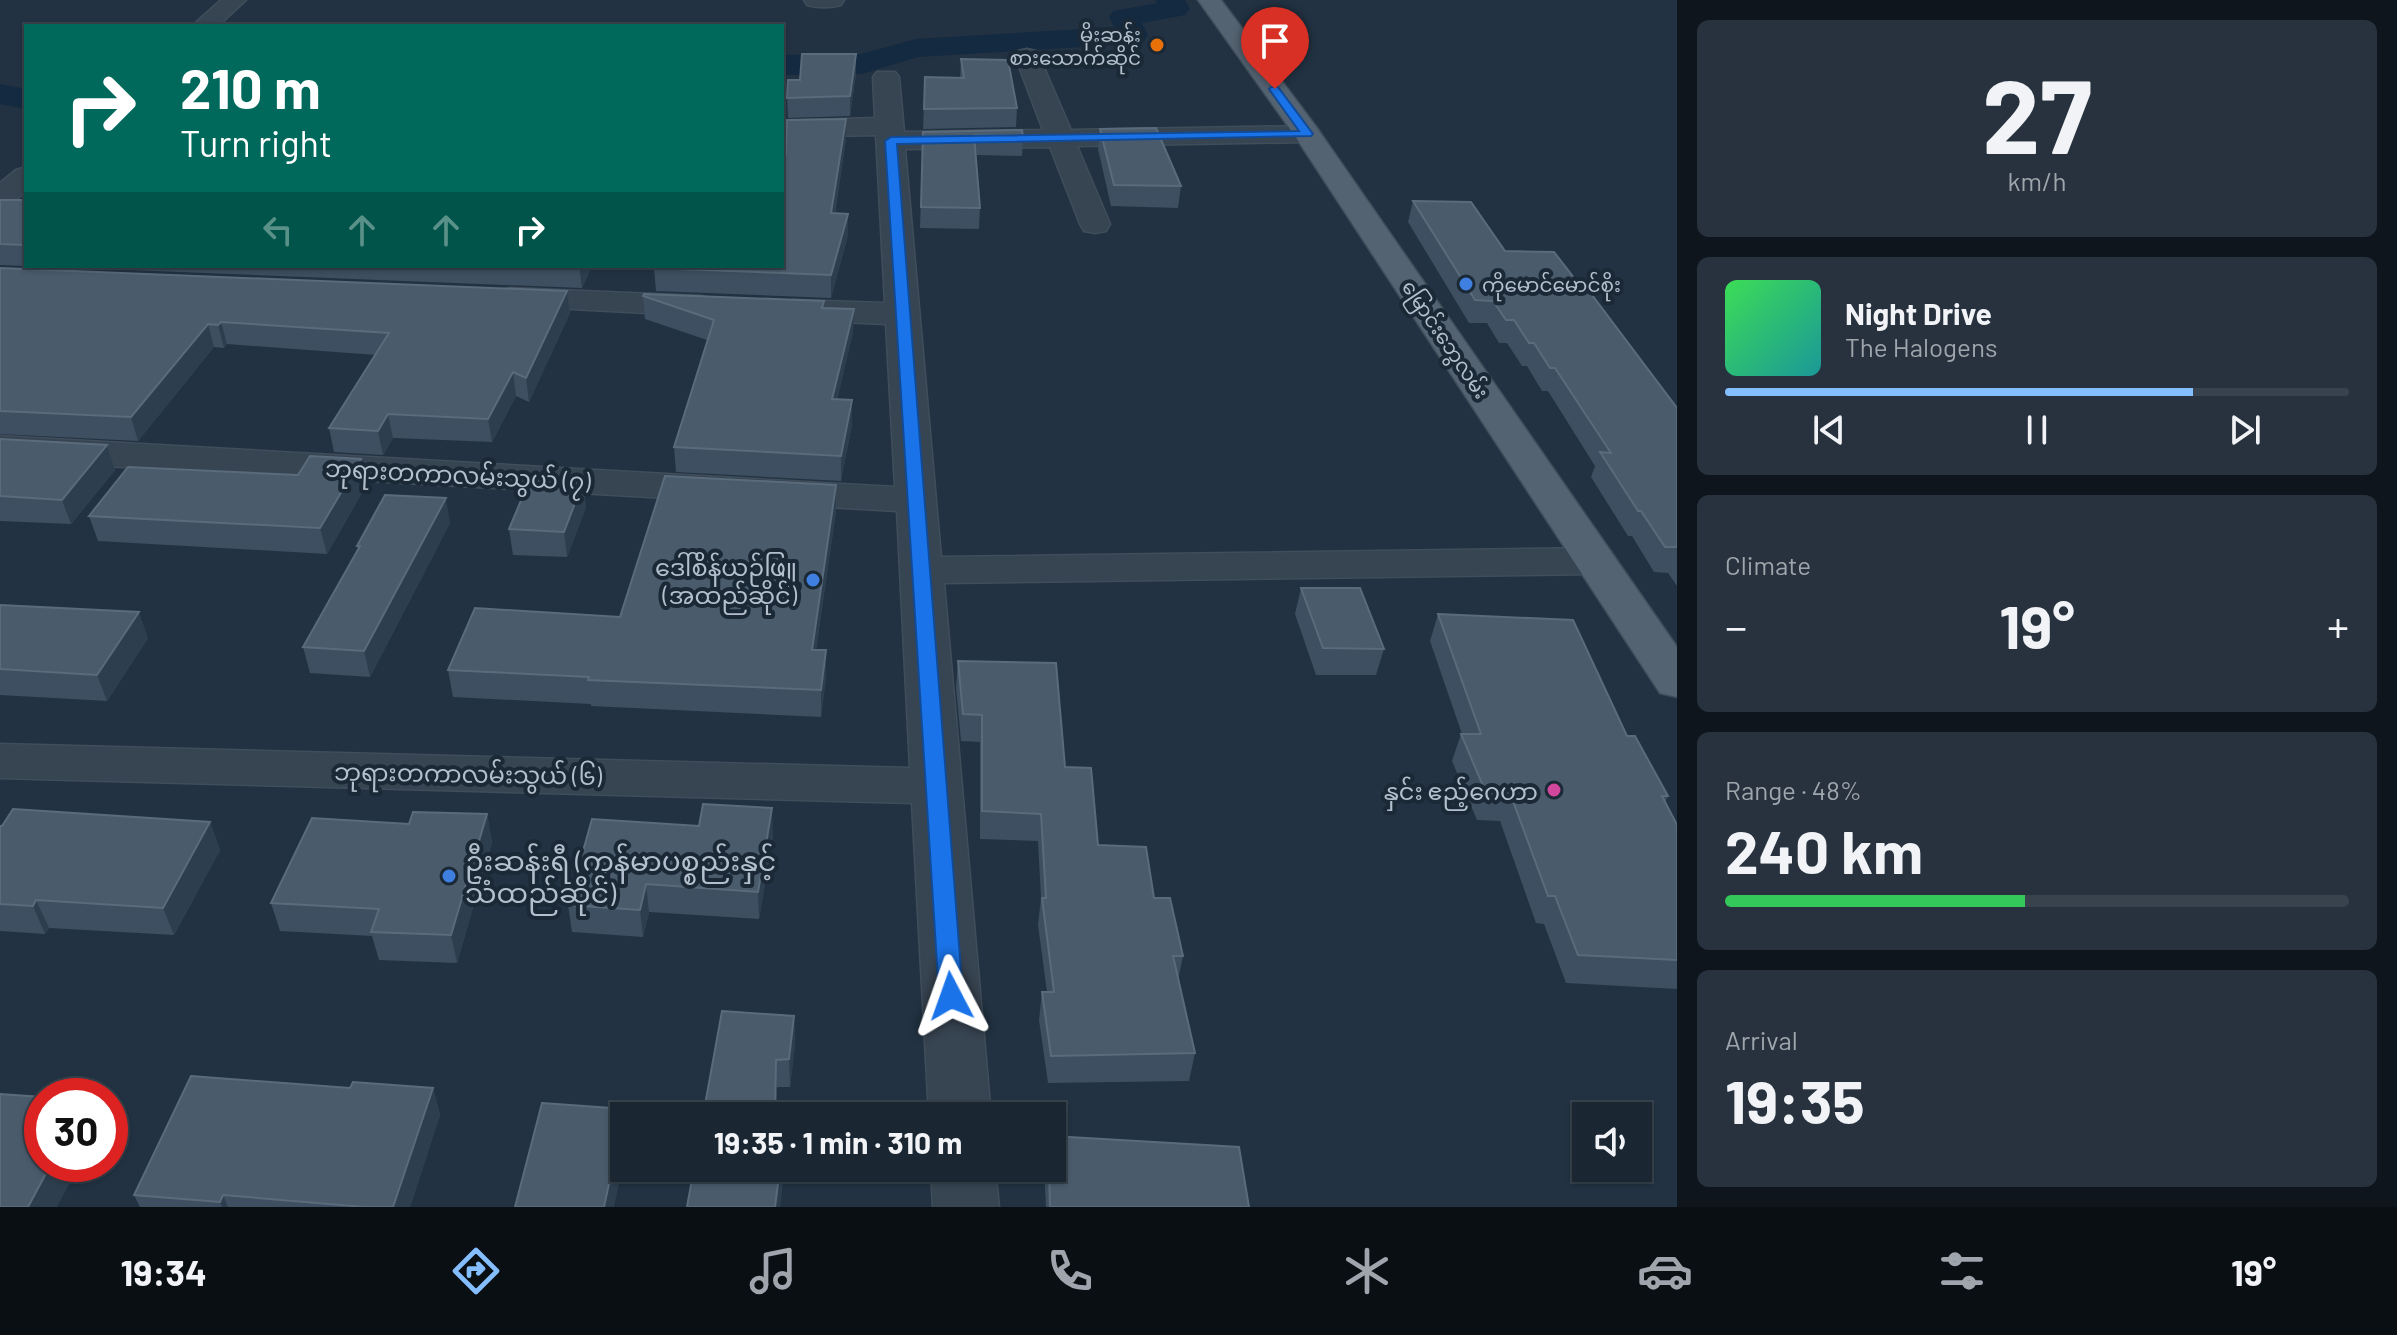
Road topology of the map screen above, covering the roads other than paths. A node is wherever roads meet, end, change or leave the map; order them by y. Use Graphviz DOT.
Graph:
graph roads {
  1 [pos="235,0"];
  2 [pos="815,0"];
  3 [pos="833,0"];
  4 [pos="1209,0"];
  5 [pos="206,24"];
  6 [pos="1027,56"];
  7 [pos="886,77"];
  8 [pos="784,129"];
  9 [pos="890,133"];
  10 [pos="1307,134"];
  11 [pos="1060,138"];
  12 [pos="24,178"];
  13 [pos="0,198"];
  14 [pos="1095,224"];
  15 [pos="472,296"];
  16 [pos="903,314"];
  17 [pos="0,448"];
  18 [pos="916,500"];
  19 [pos="1596,561"];
  20 [pos="921,570"];
  21 [pos="1677,682"];
  22 [pos="0,761"];
  23 [pos="936,786"];
  24 [pos="959,1102"];
  25 [pos="964,1182"];
  26 [pos="966,1207"];
  1 -- 5 [label="street"];
  2 -- 3 [label="street"];
  4 -- 10 [label="main road, မြောင်းဘွေလမ်း"];
  6 -- 11 [label="street"];
  7 -- 9 [label="street"];
  8 -- 9 [label="street"];
  9 -- 11 [label="street"];
  9 -- 16 [label="street"];
  10 -- 11 [label="street"];
  10 -- 19 [label="main road, မြောင်းဘွေလမ်း"];
  11 -- 14 [label="street"];
  12 -- 13 [label="street"];
  15 -- 16 [label="street"];
  16 -- 18 [label="street"];
  17 -- 18 [label="street, ဘုရားတကာလမ်းသွယ် (၇)"];
  18 -- 20 [label="street"];
  19 -- 20 [label="street"];
  19 -- 21 [label="main road, မြောင်းဘွေလမ်း"];
  20 -- 23 [label="street"];
  22 -- 23 [label="street, ဘုရားတကာလမ်းသွယ် (၆)"];
  23 -- 24 [label="street"];
  25 -- 26 [label="street"];
}
